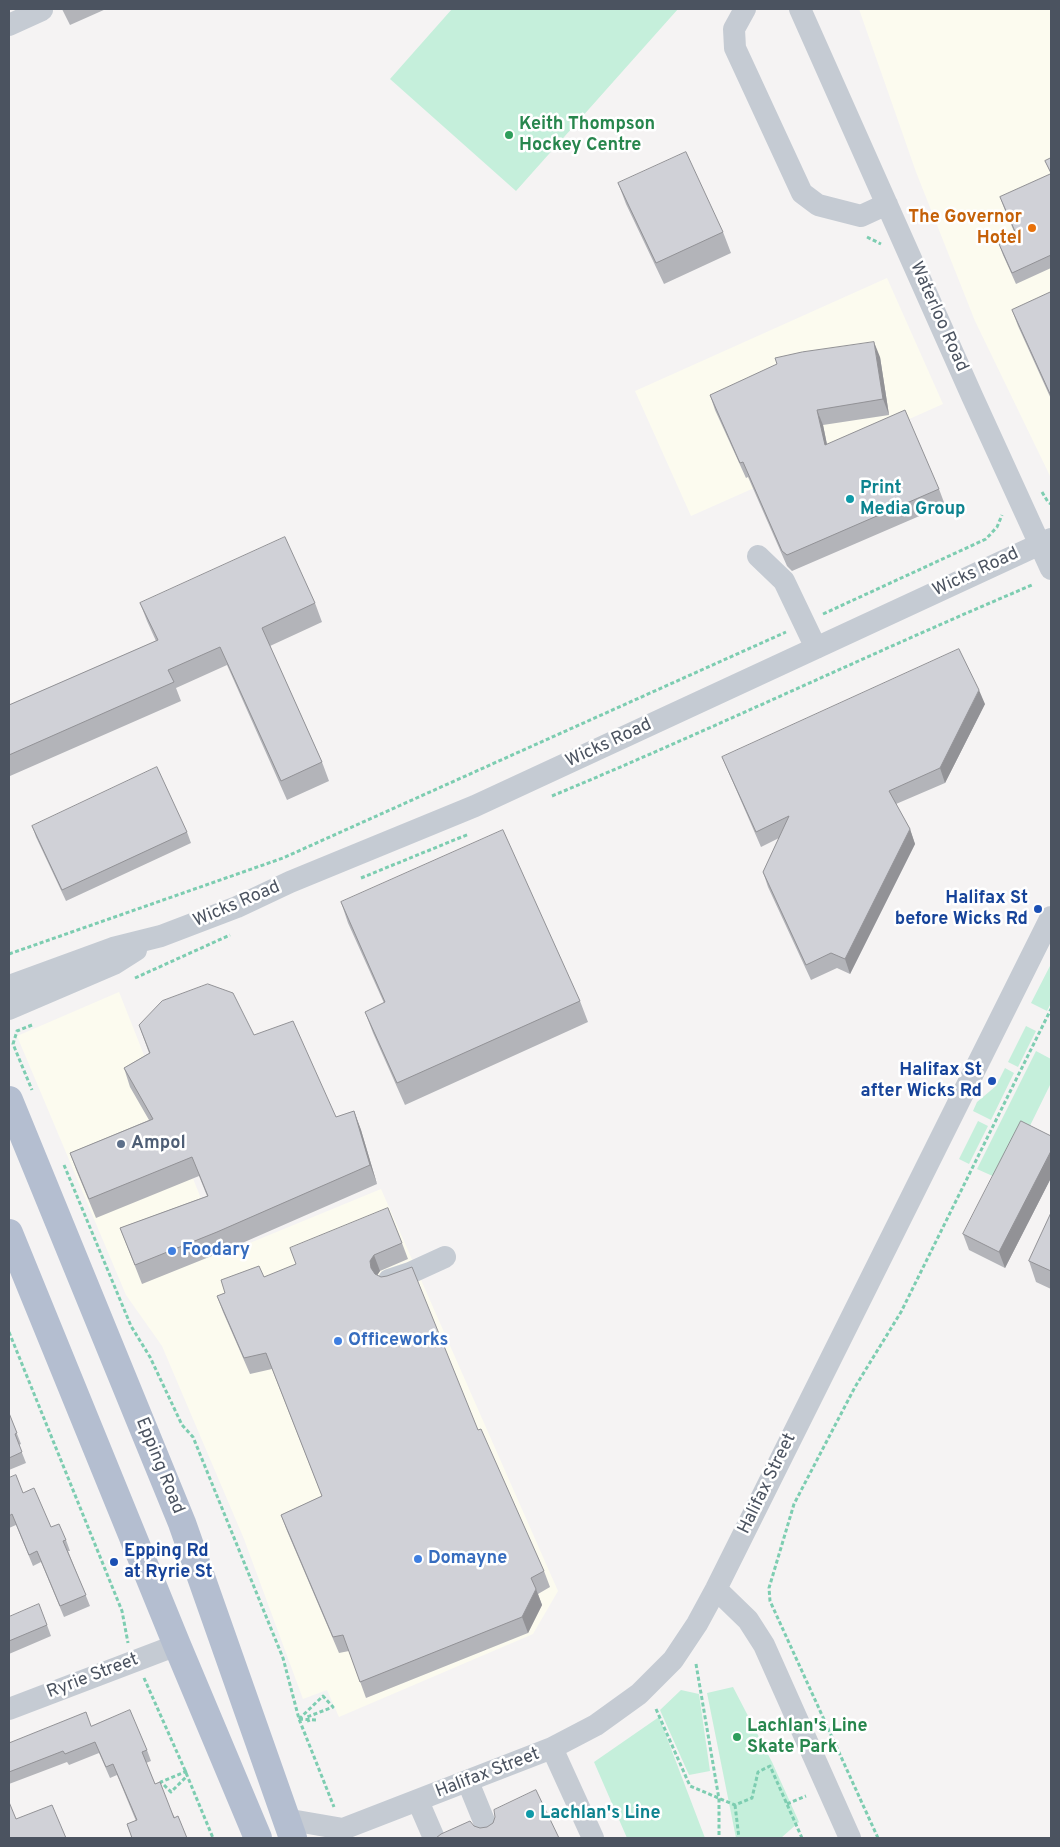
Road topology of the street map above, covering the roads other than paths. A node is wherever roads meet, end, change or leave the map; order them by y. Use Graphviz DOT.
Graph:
graph roads {
  1 [pos="745,9"];
  2 [pos="800,9"];
  3 [pos="42,10"];
  4 [pos="9,25"];
  5 [pos="887,204"];
  6 [pos="1045,541"];
  7 [pos="758,556"];
  8 [pos="1051,569"];
  9 [pos="816,648"];
  10 [pos="1051,917"];
  11 [pos="161,936"];
  12 [pos="9,986"];
  13 [pos="9,1009"];
  14 [pos="9,1100"];
  15 [pos="9,1233"];
  16 [pos="445,1257"];
  17 [pos="389,1280"];
  18 [pos="716,1589"];
  19 [pos="177,1645"];
  20 [pos="9,1709"];
  21 [pos="552,1748"];
  22 [pos="468,1782"];
  23 [pos="418,1801"];
  24 [pos="486,1826"];
  25 [pos="289,1829"];
  26 [pos="258,1838"];
  27 [pos="434,1838"];
  28 [pos="593,1838"];
  29 [pos="850,1838"];
  1 -- 5 [label="street"];
  2 -- 5 [label="street, Waterloo Road"];
  3 -- 4 [label="street"];
  5 -- 6 [label="street, Waterloo Road"];
  6 -- 8 [label="street"];
  6 -- 9 [label="street, Wicks Road"];
  7 -- 9 [label="street"];
  9 -- 11 [label="street, Wicks Road"];
  10 -- 18 [label="street, Halifax Street"];
  11 -- 12 [label="street, Wicks Road"];
  11 -- 13 [label="street, Wicks Road"];
  14 -- 25 [label="main road, Epping Road"];
  15 -- 19 [label="main road"];
  16 -- 17 [label="street"];
  18 -- 21 [label="street, Halifax Street"];
  18 -- 29 [label="street"];
  19 -- 20 [label="street, Ryrie Street"];
  19 -- 26 [label="main road"];
  21 -- 22 [label="street, Halifax Street"];
  21 -- 28 [label="street"];
  22 -- 23 [label="street, Halifax Street"];
  22 -- 24 [label="street"];
  23 -- 25 [label="street, Halifax Street"];
  23 -- 27 [label="street"];
}
